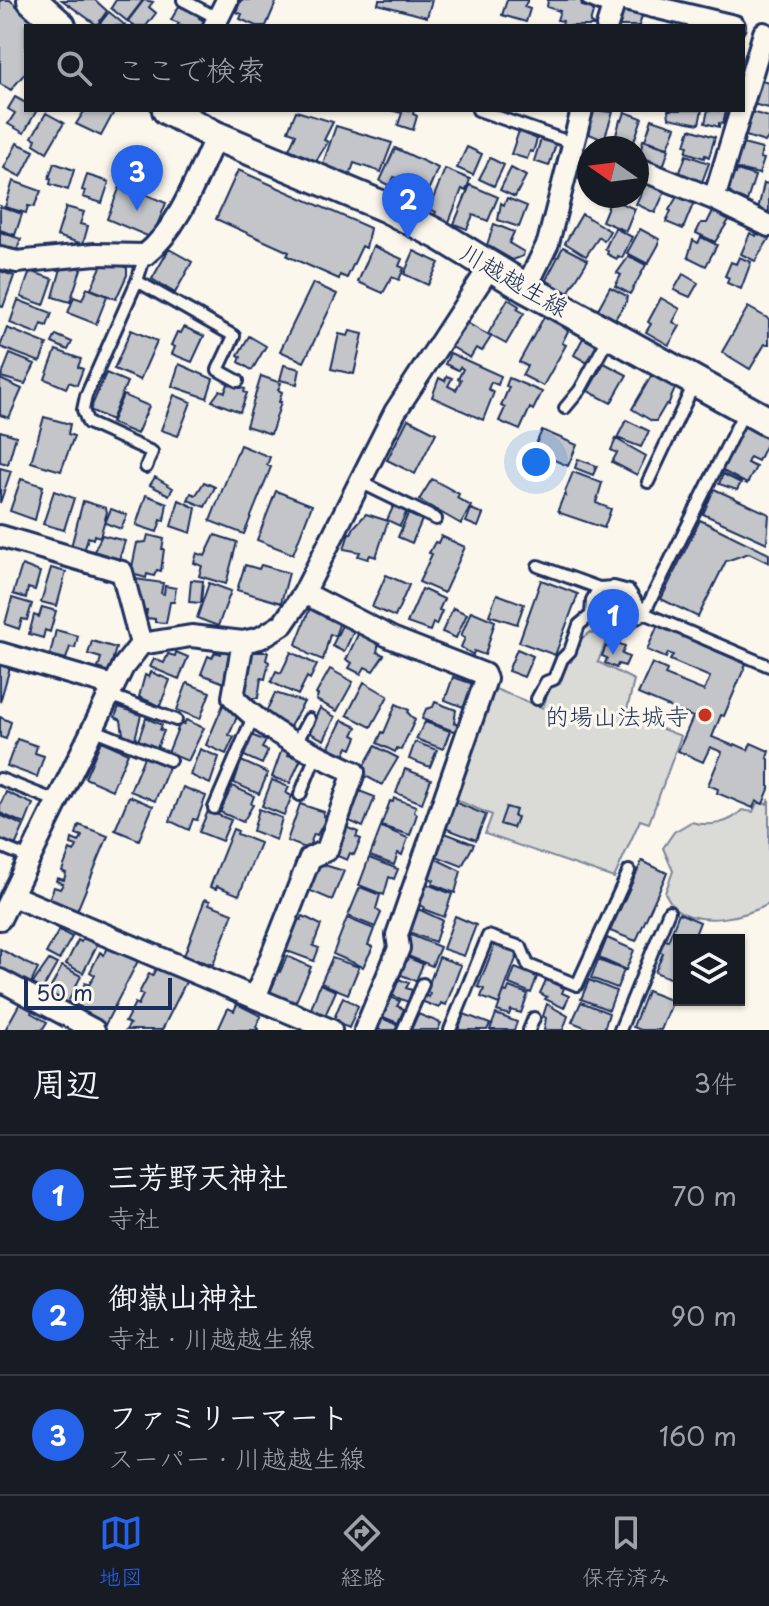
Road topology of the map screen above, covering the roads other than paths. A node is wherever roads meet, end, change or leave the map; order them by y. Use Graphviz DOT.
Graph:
graph roads {
  1 [pos="32,0"];
  2 [pos="183,0"];
  3 [pos="588,0"];
  4 [pos="615,9"];
  5 [pos="219,15"];
  6 [pos="59,24"];
  7 [pos="720,24"];
  8 [pos="745,28"];
  9 [pos="767,34"];
  10 [pos="745,97"];
  11 [pos="484,112"];
  12 [pos="582,112"];
  13 [pos="740,112"];
  14 [pos="176,113"];
  15 [pos="216,136"];
  16 [pos="581,136"];
  17 [pos="577,145"];
  18 [pos="577,158"];
  19 [pos="649,173"];
  20 [pos="714,199"];
  21 [pos="769,226"];
  22 [pos="145,255"];
  23 [pos="0,258"];
  24 [pos="491,265"];
  25 [pos="137,281"];
  26 [pos="526,288"];
  27 [pos="611,333"];
  28 [pos="696,380"];
  29 [pos="238,381"];
  30 [pos="565,408"];
  31 [pos="758,415"];
  32 [pos="146,467"];
  33 [pos="360,482"];
  34 [pos="648,482"];
  35 [pos="436,519"];
  36 [pos="0,536"];
  37 [pos="538,566"];
  38 [pos="599,588"];
  39 [pos="304,593"];
  40 [pos="644,613"];
  41 [pos="591,615"];
  42 [pos="243,642"];
  43 [pos="141,644"];
  44 [pos="0,653"];
  45 [pos="769,666"];
  46 [pos="111,690"];
  47 [pos="537,699"];
  48 [pos="253,717"];
  49 [pos="309,719"];
  50 [pos="176,720"];
  51 [pos="92,729"];
  52 [pos="295,745"];
  53 [pos="316,755"];
  54 [pos="170,760"];
  55 [pos="0,779"];
  56 [pos="300,795"];
  57 [pos="56,801"];
  58 [pos="214,808"];
  59 [pos="0,846"];
  60 [pos="29,858"];
  61 [pos="629,871"];
  62 [pos="13,896"];
  63 [pos="669,911"];
  64 [pos="0,919"];
  65 [pos="0,980"];
  66 [pos="423,984"];
  67 [pos="255,998"];
  68 [pos="534,1018"];
  69 [pos="94,1030"];
  70 [pos="331,1030"];
  71 [pos="365,1030"];
  72 [pos="403,1030"];
  73 [pos="450,1030"];
  74 [pos="529,1030"];
  75 [pos="620,1030"];
  1 -- 6 [label="main road"];
  2 -- 5 [label="lane"];
  3 -- 4 [label="lane"];
  4 -- 7 [label="street"];
  8 -- 9 [label="street"];
  9 -- 10 [label="street"];
  11 -- 17 [label="lane"];
  12 -- 16 [label="street"];
  13 -- 20 [label="street"];
  14 -- 15 [label="main road, 川越越生線"];
  15 -- 22 [label="street"];
  15 -- 24 [label="main road, 川越越生線"];
  18 -- 26 [label="street"];
  19 -- 20 [label="street"];
  20 -- 21 [label="street"];
  22 -- 23 [label="street"];
  22 -- 25 [label="lane"];
  24 -- 26 [label="main road, 川越越生線"];
  24 -- 33 [label="street"];
  25 -- 29 [label="lane"];
  25 -- 32 [label="lane"];
  26 -- 27 [label="main road, 川越越生線"];
  27 -- 28 [label="main road, 川越越生線"];
  27 -- 30 [label="lane"];
  28 -- 31 [label="main road, 川越越生線"];
  28 -- 34 [label="lane"];
  31 -- 40 [label="lane"];
  33 -- 35 [label="lane"];
  33 -- 39 [label="street"];
  36 -- 43 [label="street"];
  37 -- 38 [label="lane"];
  38 -- 40 [label="lane"];
  38 -- 41 [label="lane"];
  39 -- 42 [label="street"];
  39 -- 71 [label="street"];
  40 -- 41 [label="lane"];
  40 -- 45 [label="lane"];
  41 -- 47 [label="lane"];
  42 -- 43 [label="street"];
  42 -- 48 [label="street"];
  43 -- 46 [label="street"];
  44 -- 46 [label="street"];
  46 -- 50 [label="lane"];
  46 -- 51 [label="street"];
  48 -- 52 [label="street"];
  48 -- 58 [label="lane"];
  49 -- 52 [label="lane"];
  51 -- 54 [label="lane"];
  51 -- 57 [label="street"];
  52 -- 53 [label="street"];
  53 -- 56 [label="lane"];
  53 -- 67 [label="street"];
  55 -- 57 [label="lane"];
  57 -- 60 [label="street"];
  59 -- 60 [label="lane"];
  60 -- 62 [label="street"];
  61 -- 73 [label="lane"];
  62 -- 64 [label="street"];
  62 -- 67 [label="street"];
  63 -- 75 [label="lane"];
  65 -- 69 [label="street"];
  66 -- 72 [label="lane"];
  67 -- 70 [label="street"];
  68 -- 74 [label="lane"];
}
